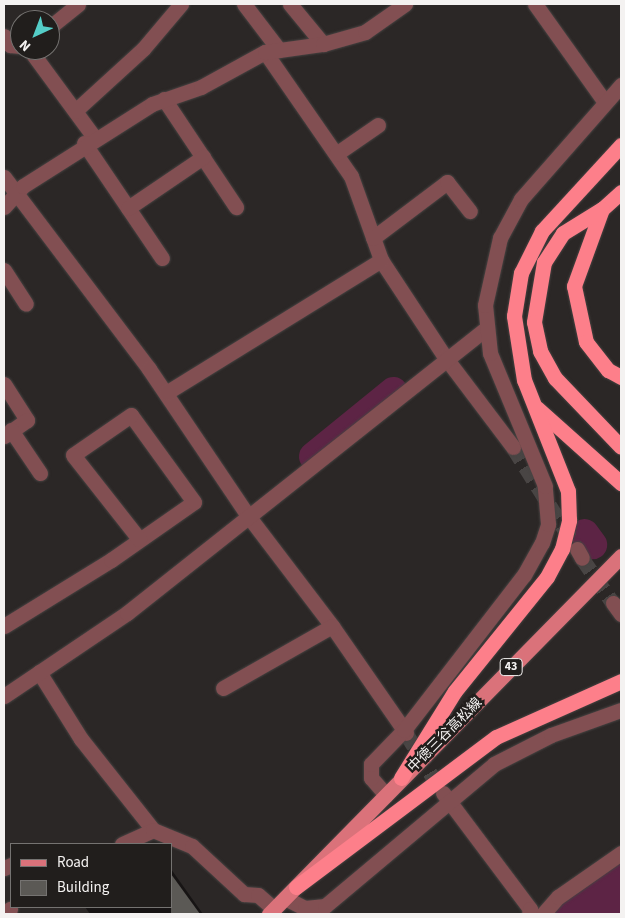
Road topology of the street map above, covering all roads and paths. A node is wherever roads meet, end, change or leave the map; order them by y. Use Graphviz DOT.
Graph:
graph roads {
  1 [pos="76,4"];
  2 [pos="181,4"];
  3 [pos="244,4"];
  4 [pos="290,4"];
  5 [pos="405,4"];
  6 [pos="535,4"];
  7 [pos="60,18"];
  8 [pos="323,44"];
  9 [pos="272,51"];
  10 [pos="37,60"];
  11 [pos="621,86"];
  12 [pos="164,99"];
  13 [pos="605,102"];
  14 [pos="74,111"];
  15 [pos="378,125"];
  16 [pos="89,140"];
  17 [pos="621,145"];
  18 [pos="336,154"];
  19 [pos="203,157"];
  20 [pos="4,177"];
  21 [pos="621,192"];
  22 [pos="15,194"];
  23 [pos="4,207"];
  24 [pos="236,207"];
  25 [pos="128,208"];
  26 [pos="602,209"];
  27 [pos="470,211"];
  28 [pos="373,238"];
  29 [pos="162,258"];
  30 [pos="381,260"];
  31 [pos="4,270"];
  32 [pos="26,304"];
  33 [pos="485,328"];
  34 [pos="445,357"];
  35 [pos="621,377"];
  36 [pos="4,384"];
  37 [pos="166,394"];
  38 [pos="532,404"];
  39 [pos="8,433"];
  40 [pos="513,447"];
  41 [pos="621,447"];
  42 [pos="40,473"];
  43 [pos="621,484"];
  44 [pos="249,517"];
  45 [pos="139,539"];
  46 [pos="621,556"];
  47 [pos="4,626"];
  48 [pos="332,626"];
  49 [pos="40,672"];
  50 [pos="621,681"];
  51 [pos="223,688"];
  52 [pos="4,696"];
  53 [pos="621,710"];
  54 [pos="405,731"];
  55 [pos="401,778"];
  56 [pos="386,795"];
  57 [pos="445,797"];
  58 [pos="153,830"];
  59 [pos="124,843"];
  60 [pos="621,853"];
  61 [pos="296,887"];
  62 [pos="285,898"];
  63 [pos="318,911"];
  64 [pos="272,912"];
  65 [pos="529,914"];
  66 [pos="543,914"];
  1 -- 7 [label="street"];
  2 -- 14 [label="street"];
  3 -- 9 [label="street"];
  4 -- 8 [label="street"];
  5 -- 8 [label="street"];
  6 -- 13 [label="street"];
  8 -- 9 [label="street"];
  9 -- 12 [label="street"];
  9 -- 18 [label="street"];
  10 -- 14 [label="street"];
  11 -- 13 [label="street"];
  12 -- 16 [label="street"];
  12 -- 19 [label="street"];
  13 -- 33 [label="street"];
  14 -- 16 [label="street"];
  15 -- 18 [label="street"];
  16 -- 22 [label="street"];
  16 -- 25 [label="street"];
  17 -- 38 [label="highway"];
  18 -- 28 [label="street"];
  19 -- 24 [label="street"];
  19 -- 25 [label="street"];
  20 -- 22 [label="street"];
  21 -- 26 [label="highway"];
  22 -- 23 [label="street"];
  22 -- 37 [label="street"];
  25 -- 29 [label="street"];
  26 -- 35 [label="highway"];
  26 -- 41 [label="highway"];
  27 -- 28 [label="street"];
  28 -- 30 [label="street"];
  30 -- 34 [label="street"];
  30 -- 37 [label="street"];
  31 -- 32 [label="street"];
  33 -- 34 [label="street"];
  33 -- 54 [label="street"];
  34 -- 40 [label="street"];
  34 -- 44 [label="street"];
  36 -- 39 [label="street"];
  37 -- 44 [label="street"];
  38 -- 43 [label="highway"];
  38 -- 55 [label="highway"];
  39 -- 42 [label="street"];
  44 -- 48 [label="street"];
  44 -- 49 [label="street"];
  45 -- 45 [label="street"];
  45 -- 47 [label="street"];
  46 -- 55 [label="main road, 中徳三谷高松線 / 43"];
  48 -- 51 [label="street"];
  48 -- 54 [label="street"];
  49 -- 52 [label="street"];
  49 -- 58 [label="street"];
  50 -- 61 [label="highway"];
  53 -- 57 [label="street"];
  54 -- 56 [label="street"];
  55 -- 56 [label="main road, 中徳三谷高松線 / 43"];
  56 -- 61 [label="main road, 中徳三谷高松線 / 43"];
  57 -- 63 [label="street"];
  57 -- 65 [label="street"];
  58 -- 59 [label="street"];
  58 -- 64 [label="street"];
  60 -- 66 [label="street"];
  61 -- 62 [label="main road, 中徳三谷高松線 / 43"];
  62 -- 63 [label="street"];
  62 -- 64 [label="main road, 中徳三谷高松線 / 43"];
}
